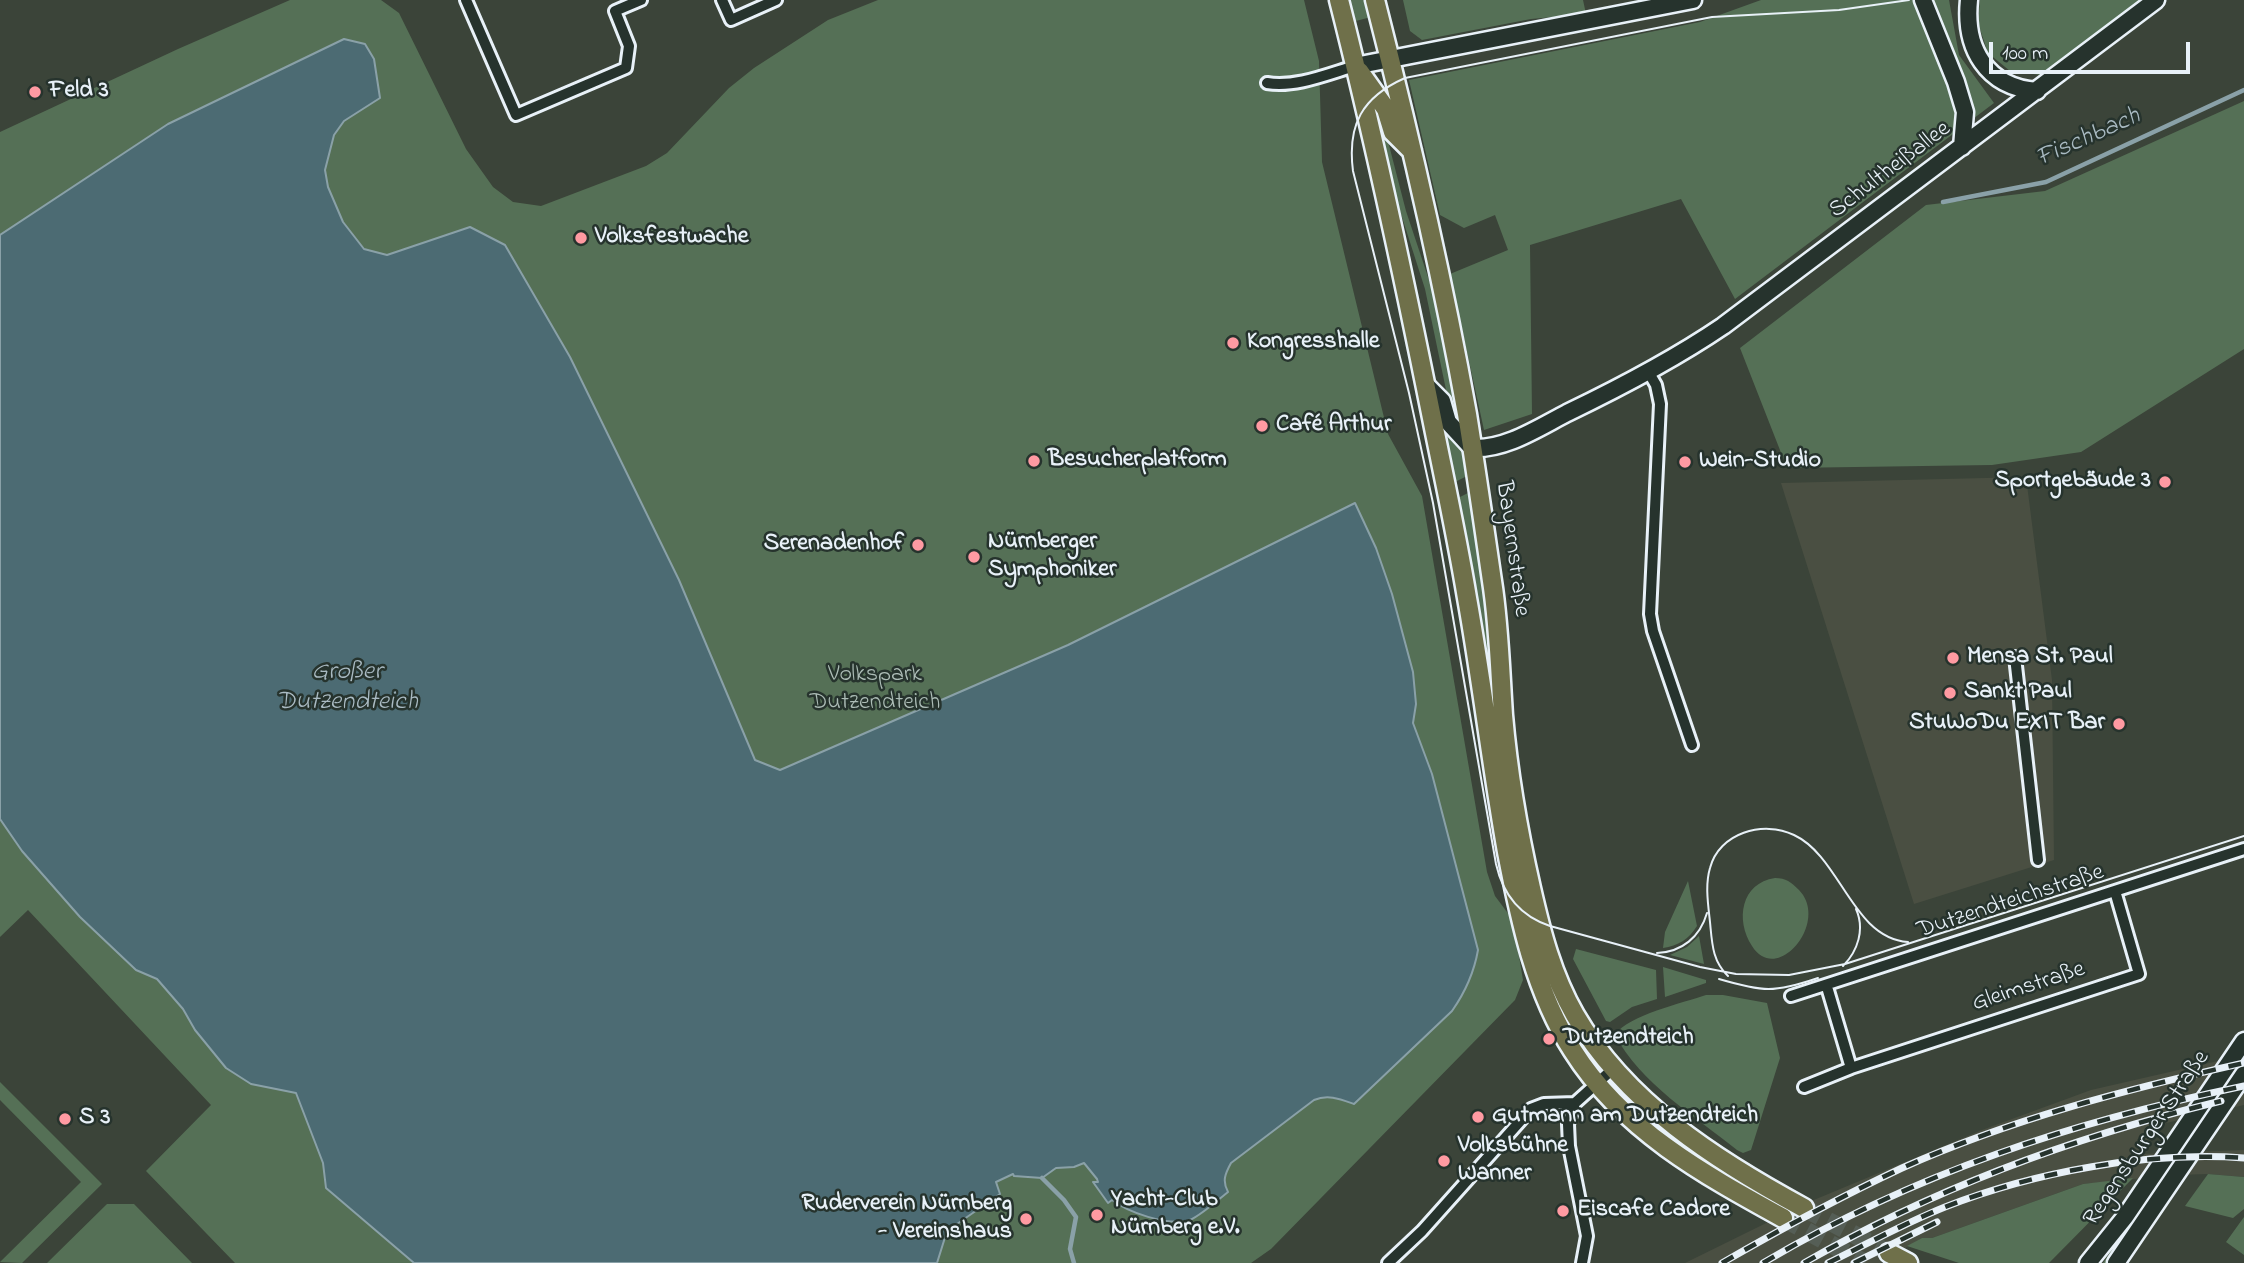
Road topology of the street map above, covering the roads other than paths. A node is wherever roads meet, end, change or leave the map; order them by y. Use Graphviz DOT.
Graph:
graph roads {
  1 [pos="466,0"];
  2 [pos="641,0"];
  3 [pos="722,0"];
  4 [pos="776,0"];
  5 [pos="1339,0"];
  6 [pos="1375,0"];
  7 [pos="1693,0"];
  8 [pos="1923,0"];
  9 [pos="1969,0"];
  10 [pos="2156,0"];
  11 [pos="1390,60"];
  12 [pos="1355,66"];
  13 [pos="1267,83"];
  14 [pos="2037,91"];
  15 [pos="1962,147"];
  16 [pos="1412,151"];
  17 [pos="1649,373"];
  18 [pos="1425,384"];
  19 [pos="1472,448"];
  20 [pos="2015,657"];
  21 [pos="1692,745"];
  22 [pos="2244,849"];
  23 [pos="2038,860"];
  24 [pos="2115,891"];
  25 [pos="1827,987"];
  26 [pos="1791,996"];
  27 [pos="2244,1041"];
  28 [pos="1614,1068"];
  29 [pos="1851,1068"];
  30 [pos="2244,1074"];
  31 [pos="1595,1082"];
  32 [pos="1804,1087"];
  33 [pos="1575,1103"];
  34 [pos="1804,1208"];
  35 [pos="1783,1218"];
  36 [pos="1889,1252"];
  37 [pos="1388,1263"];
  38 [pos="1582,1263"];
  39 [pos="1908,1263"];
  40 [pos="2088,1263"];
  41 [pos="2116,1263"];
  1 -- 2 [label="street"];
  3 -- 4 [label="street"];
  5 -- 12 [label="main road, Bayernstraße"];
  6 -- 11 [label="main road, Bayernstraße"];
  7 -- 11 [label="main road"];
  8 -- 15 [label="main road"];
  9 -- 14 [label="main road"];
  10 -- 14 [label="main road, Schultheißallee"];
  11 -- 12 [label="main road"];
  11 -- 16 [label="main road, Bayernstraße"];
  12 -- 13 [label="street"];
  12 -- 16 [label="main road"];
  12 -- 18 [label="main road, Bayernstraße"];
  14 -- 15 [label="main road, Schultheißallee"];
  15 -- 17 [label="main road, Schultheißallee"];
  16 -- 19 [label="main road, Bayernstraße"];
  17 -- 19 [label="main road, Schultheißallee"];
  17 -- 21 [label="street"];
  18 -- 19 [label="main road"];
  18 -- 31 [label="main road, Bayernstraße"];
  19 -- 28 [label="main road, Bayernstraße"];
  20 -- 23 [label="street"];
  22 -- 24 [label="street, Dutzendteichstraße"];
  24 -- 25 [label="street, Dutzendteichstraße"];
  24 -- 29 [label="street, Gleimstraße"];
  25 -- 26 [label="street, Dutzendteichstraße"];
  25 -- 29 [label="street"];
  27 -- 40 [label="main road, Regensburger Straße"];
  28 -- 31 [label="street"];
  28 -- 34 [label="main road, Bayernstraße"];
  29 -- 32 [label="street, Gleimstraße"];
  30 -- 41 [label="main road, Regensburger Straße"];
  31 -- 33 [label="street"];
  31 -- 35 [label="main road, Bayernstraße"];
  33 -- 37 [label="street"];
  33 -- 38 [label="street"];
  36 -- 39 [label="main road"];
}
